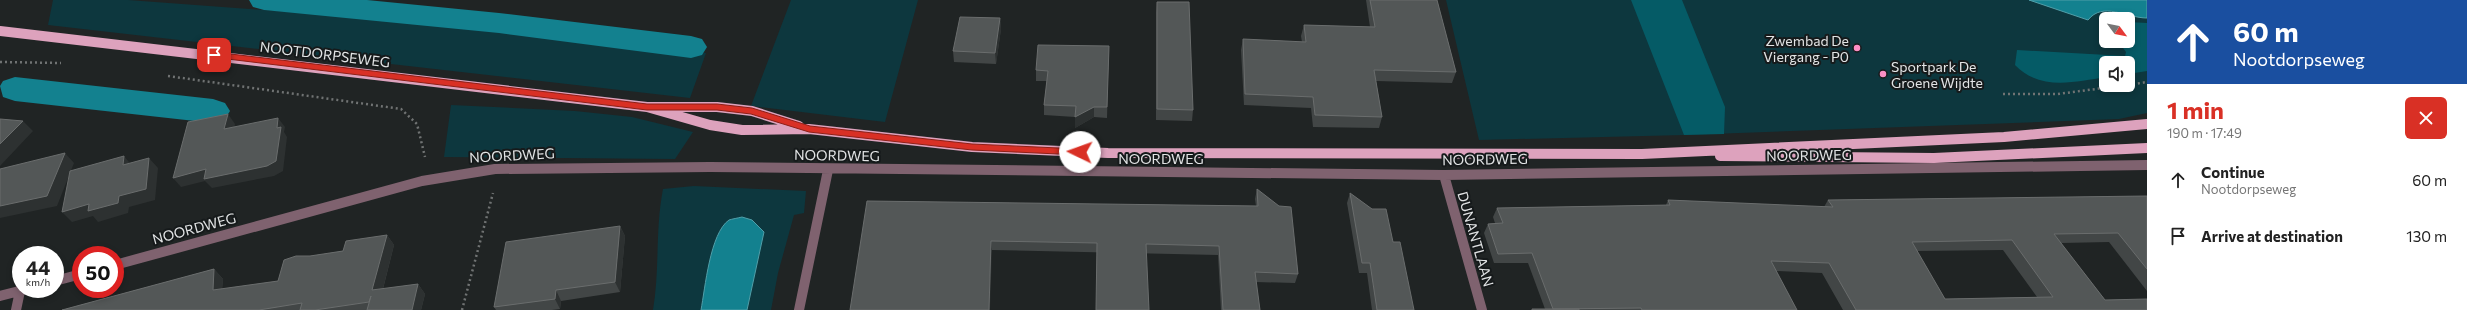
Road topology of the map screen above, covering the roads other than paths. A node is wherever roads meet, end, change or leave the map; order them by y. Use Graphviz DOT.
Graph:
graph roads {
  1 [pos="0,31"];
  2 [pos="647,107"];
  3 [pos="2147,124"];
  4 [pos="809,129"];
  5 [pos="2147,148"];
  6 [pos="1642,154"];
  7 [pos="2147,165"];
  8 [pos="828,170"];
  9 [pos="1444,175"];
  10 [pos="124,263"];
  11 [pos="12,293"];
  12 [pos="0,296"];
  13 [pos="20,298"];
  14 [pos="16,310"];
  15 [pos="800,310"];
  16 [pos="1482,310"];
  1 -- 2 [label="main road, NOOTDORPSEWEG"];
  2 -- 4 [label="main road, NOOTDORPSEWEG"];
  2 -- 4 [label="main road, NOOTDORPSEWEG"];
  3 -- 6 [label="main road, NOORDWEG"];
  4 -- 6 [label="main road, NOORDWEG"];
  5 -- 6 [label="main road, NOORDWEG"];
  7 -- 9 [label="street, NOORDWEG"];
  8 -- 9 [label="street, NOORDWEG"];
  8 -- 10 [label="street, NOORDWEG"];
  8 -- 15 [label="street"];
  9 -- 16 [label="street, DUNANTLAAN"];
  11 -- 12 [label="street"];
  13 -- 14 [label="street"];
}
